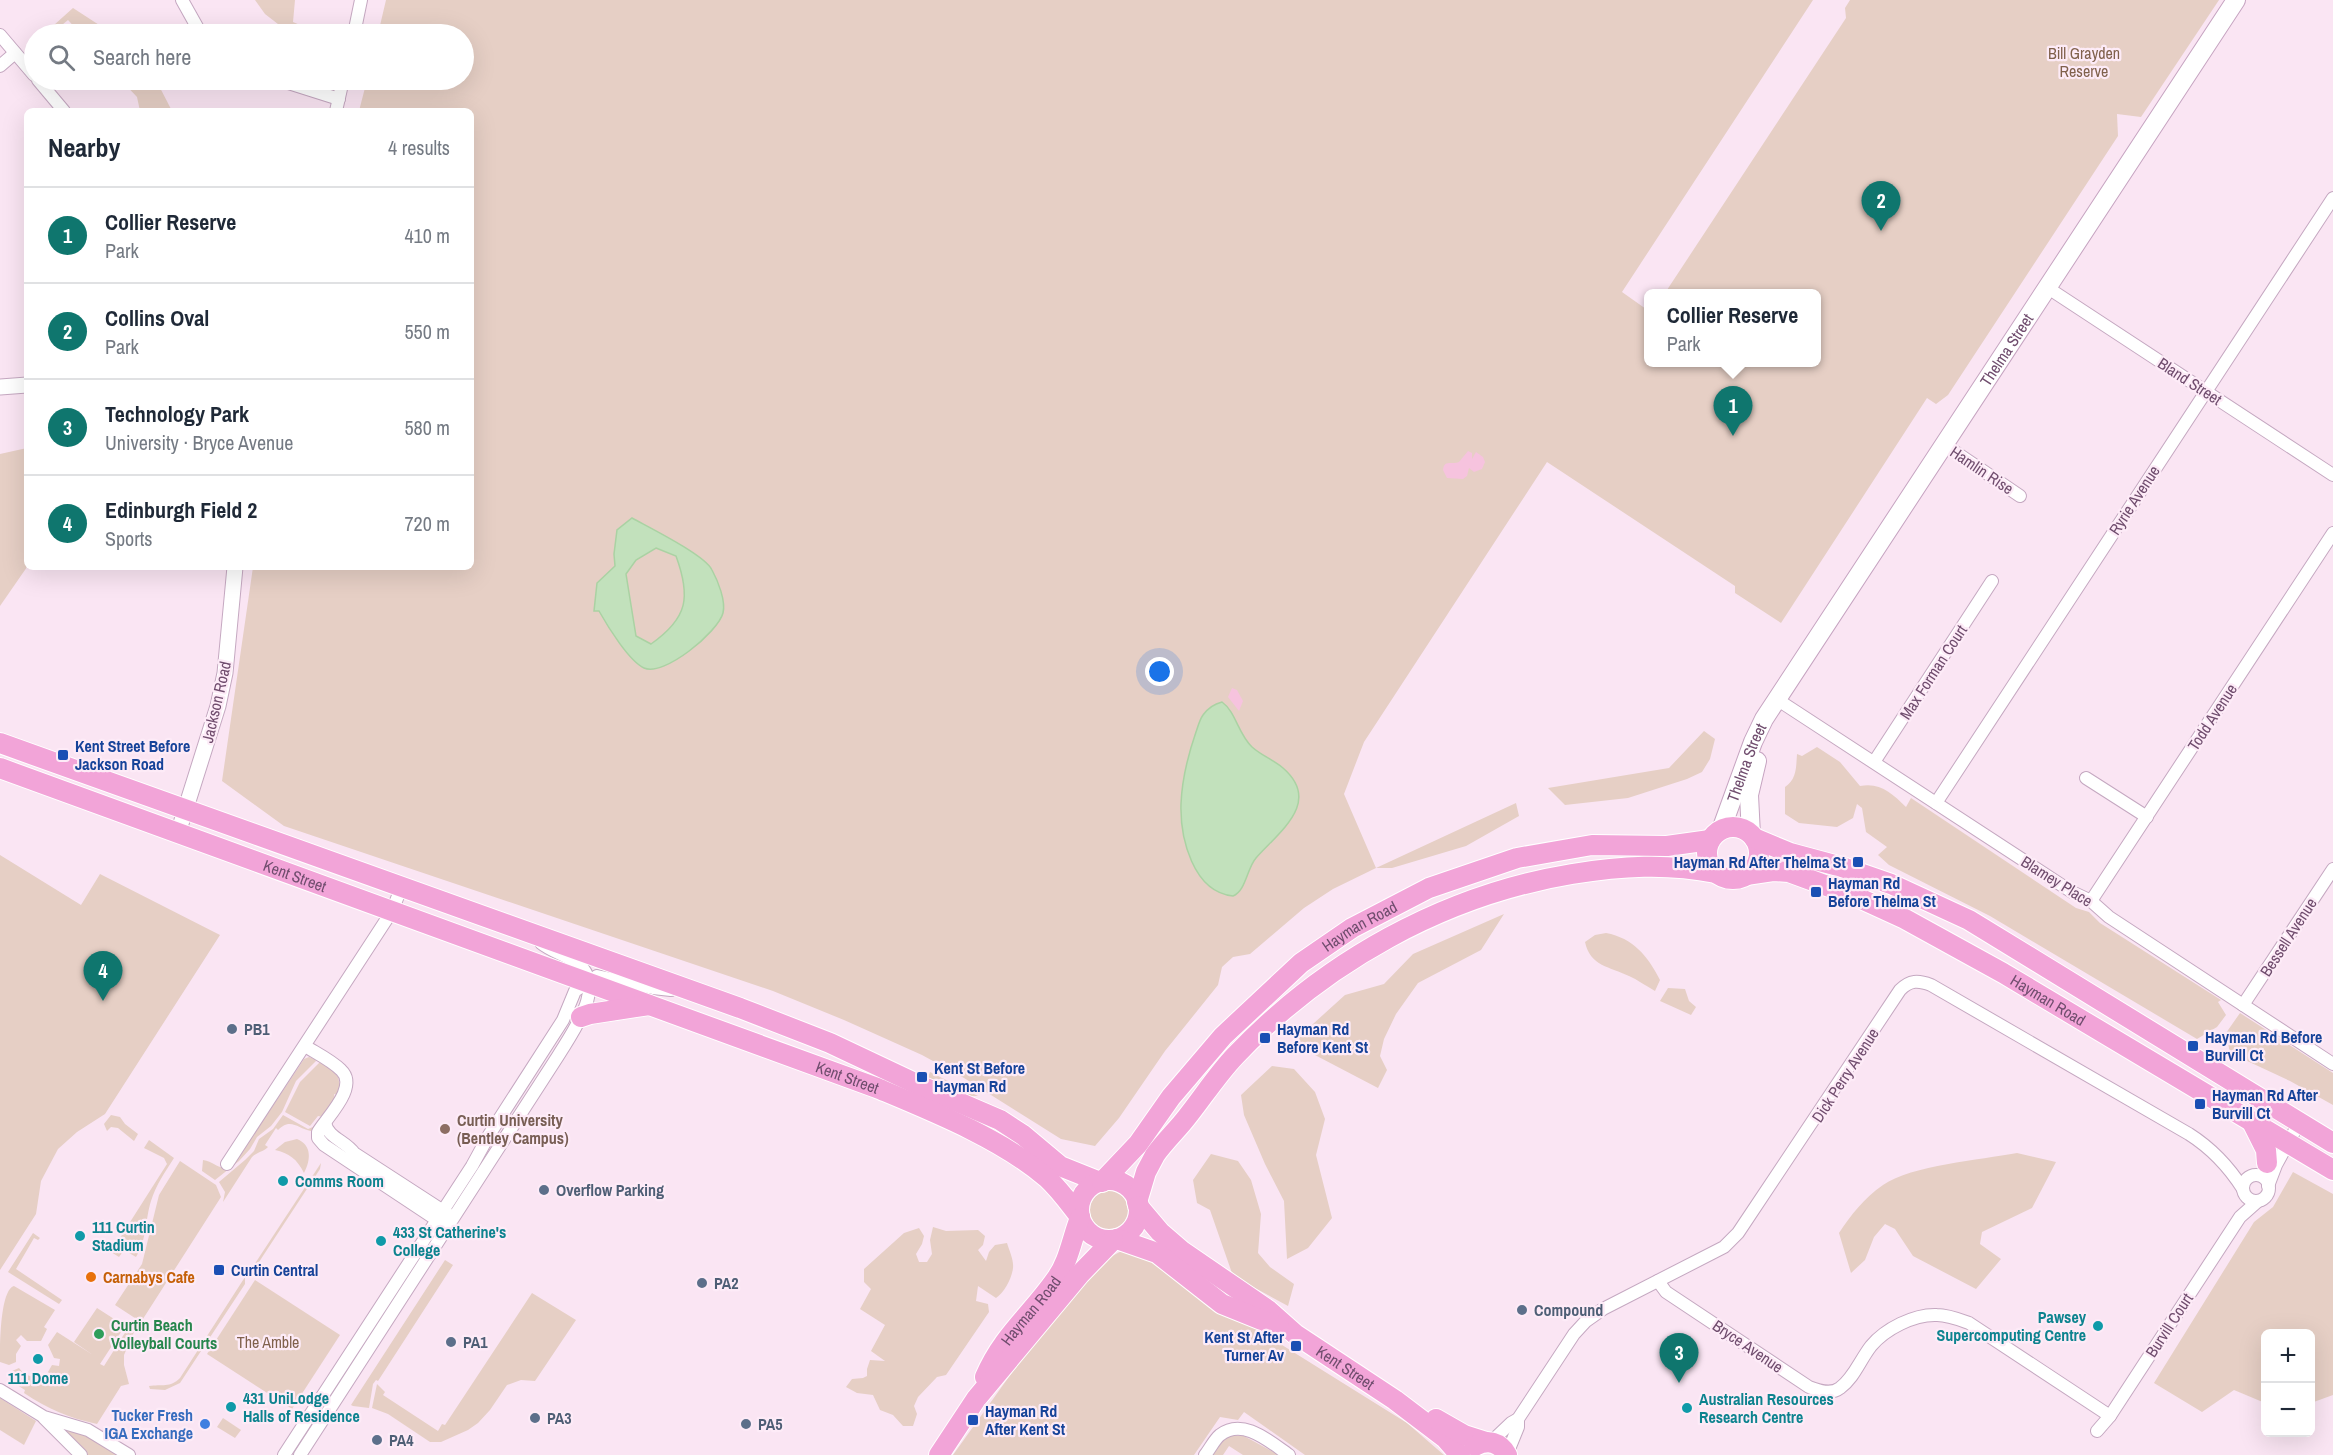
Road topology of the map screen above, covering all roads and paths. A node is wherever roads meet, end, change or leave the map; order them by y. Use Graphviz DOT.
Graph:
graph roads {
  1 [pos="182,0"];
  2 [pos="361,0"];
  3 [pos="2236,0"];
  4 [pos="195,24"];
  5 [pos="356,24"];
  6 [pos="0,35"];
  7 [pos="15,52"];
  8 [pos="24,63"];
  9 [pos="0,66"];
  10 [pos="46,90"];
  11 [pos="302,90"];
  12 [pos="341,90"];
  13 [pos="337,105"];
  14 [pos="61,108"];
  15 [pos="2333,198"];
  16 [pos="2048,288"];
  17 [pos="24,385"];
  18 [pos="0,387"];
  19 [pos="2206,391"];
  20 [pos="1945,445"];
  21 [pos="2333,475"];
  22 [pos="2020,495"];
  23 [pos="2333,534"];
  24 [pos="235,570"];
  25 [pos="1992,581"];
  26 [pos="1778,700"];
  27 [pos="0,742"];
  28 [pos="1874,762"];
  29 [pos="0,768"];
  30 [pos="2086,778"];
  31 [pos="1936,802"];
  32 [pos="186,809"];
  33 [pos="2147,817"];
  34 [pos="178,833"];
  35 [pos="1716,835"];
  36 [pos="1753,836"];
  37 [pos="2333,869"];
  38 [pos="1716,873"];
  39 [pos="1746,875"];
  40 [pos="402,886"];
  41 [pos="2091,901"];
  42 [pos="392,911"];
  43 [pos="528,933"];
  44 [pos="588,982"];
  45 [pos="693,992"];
  46 [pos="651,1005"];
  47 [pos="2243,1005"];
  48 [pos="581,1017"];
  49 [pos="305,1046"];
  50 [pos="2333,1064"];
  51 [pos="2296,1121"];
  52 [pos="2252,1122"];
  53 [pos="2284,1141"];
  54 [pos="2333,1143"];
  55 [pos="227,1164"];
  56 [pos="2230,1169"];
  57 [pos="2333,1170"];
  58 [pos="2260,1172"];
  59 [pos="1101,1182"];
  60 [pos="2268,1186"];
  61 [pos="2244,1192"];
  62 [pos="2258,1201"];
  63 [pos="1138,1204"];
  64 [pos="2240,1217"];
  65 [pos="1080,1218"];
  66 [pos="445,1219"];
  67 [pos="1115,1239"];
  68 [pos="1659,1281"];
  69 [pos="1295,1334"];
  70 [pos="0,1390"];
  71 [pos="976,1399"];
  72 [pos="1395,1400"];
  73 [pos="2110,1416"];
  74 [pos="44,1417"];
  75 [pos="1518,1419"];
  76 [pos="2097,1431"];
  77 [pos="1498,1448"];
  78 [pos="81,1455"];
  79 [pos="129,1455"];
  80 [pos="284,1455"];
  81 [pos="300,1455"];
  82 [pos="939,1455"];
  83 [pos="1206,1455"];
  84 [pos="1289,1455"];
  85 [pos="1460,1455"];
  86 [pos="1468,1455"];
  1 -- 4 [label="street"];
  2 -- 5 [label="street"];
  3 -- 16 [label="main road, Thelma Street"];
  6 -- 7 [label="street"];
  7 -- 8 [label="street"];
  7 -- 9 [label="street"];
  10 -- 14 [label="street"];
  11 -- 13 [label="street"];
  12 -- 13 [label="street"];
  15 -- 19 [label="street, Ryrie Avenue"];
  16 -- 19 [label="street, Bland Street"];
  16 -- 20 [label="main road, Thelma Street"];
  17 -- 18 [label="street"];
  19 -- 21 [label="street, Bland Street"];
  19 -- 31 [label="street, Ryrie Avenue"];
  20 -- 22 [label="street, Hamlin Rise"];
  20 -- 26 [label="main road, Thelma Street"];
  23 -- 33 [label="street, Todd Avenue"];
  24 -- 32 [label="street, Jackson Road"];
  25 -- 28 [label="street, Max Forman Court"];
  26 -- 28 [label="street, Blamey Place"];
  26 -- 35 [label="main road, Thelma Street"];
  26 -- 36 [label="main road, Thelma Street"];
  27 -- 32 [label="main road, Kent Street"];
  28 -- 31 [label="street, Blamey Place"];
  29 -- 34 [label="main road, Kent Street"];
  30 -- 33 [label="street"];
  31 -- 41 [label="street, Blamey Place"];
  32 -- 34 [label="street, Jackson Road"];
  32 -- 40 [label="main road, Kent Street"];
  33 -- 41 [label="street, Todd Avenue"];
  34 -- 42 [label="main road, Kent Street"];
  35 -- 36 [label="main road"];
  35 -- 38 [label="main road"];
  35 -- 59 [label="main road, Hayman Road"];
  36 -- 39 [label="main road"];
  36 -- 51 [label="main road, Hayman Road"];
  37 -- 47 [label="street, Bessell Avenue"];
  38 -- 39 [label="main road"];
  38 -- 63 [label="main road, Hayman Road"];
  39 -- 52 [label="main road, Hayman Road"];
  40 -- 42 [label="street"];
  40 -- 43 [label="main road, Kent Street"];
  41 -- 47 [label="street, Blamey Place"];
  42 -- 44 [label="main road, Kent Street"];
  42 -- 49 [label="street"];
  43 -- 44 [label="street, Kent Street"];
  43 -- 45 [label="main road, Kent Street"];
  44 -- 45 [label="street, Kent Street"];
  44 -- 46 [label="main road, Kent Street"];
  44 -- 48 [label="street"];
  44 -- 66 [label="street"];
  45 -- 59 [label="main road, Kent Street"];
  46 -- 48 [label="main road"];
  46 -- 65 [label="main road, Kent Street"];
  47 -- 50 [label="street, Blamey Place"];
  48 -- 66 [label="street"];
  49 -- 55 [label="street"];
  49 -- 66 [label="street"];
  51 -- 53 [label="street"];
  51 -- 54 [label="main road, Hayman Road"];
  52 -- 53 [label="main road, Hayman Road"];
  52 -- 58 [label="main road"];
  53 -- 57 [label="main road, Hayman Road"];
  53 -- 58 [label="street"];
  53 -- 60 [label="street"];
  56 -- 58 [label="street, Dick Perry Avenue"];
  56 -- 61 [label="street, Dick Perry Avenue"];
  56 -- 68 [label="street, Dick Perry Avenue"];
  58 -- 60 [label="street"];
  58 -- 61 [label="street"];
  59 -- 63 [label="main road"];
  59 -- 65 [label="main road"];
  60 -- 62 [label="street"];
  61 -- 62 [label="street"];
  61 -- 64 [label="street, Burvill Court"];
  62 -- 64 [label="street, Burvill Court"];
  63 -- 67 [label="main road"];
  63 -- 69 [label="main road, Kent Street"];
  64 -- 73 [label="street, Burvill Court"];
  65 -- 67 [label="main road"];
  65 -- 71 [label="main road, Hayman Road"];
  66 -- 80 [label="street"];
  66 -- 81 [label="street"];
  67 -- 69 [label="main road, Kent Street"];
  67 -- 71 [label="main road, Hayman Road"];
  68 -- 73 [label="street, Bryce Avenue"];
  68 -- 75 [label="street, Dick Perry Avenue"];
  69 -- 72 [label="main road, Kent Street"];
  70 -- 74 [label="street"];
  71 -- 82 [label="main road, Hayman Road"];
  72 -- 77 [label="main road, Kent Street"];
  72 -- 85 [label="main road, Kent Street"];
  73 -- 76 [label="street, Burvill Court"];
  74 -- 78 [label="street"];
  74 -- 79 [label="street"];
  75 -- 77 [label="street, Dick Perry Avenue"];
  75 -- 77 [label="street, Dick Perry Avenue"];
  77 -- 86 [label="main road"];
  83 -- 84 [label="street"];
}
